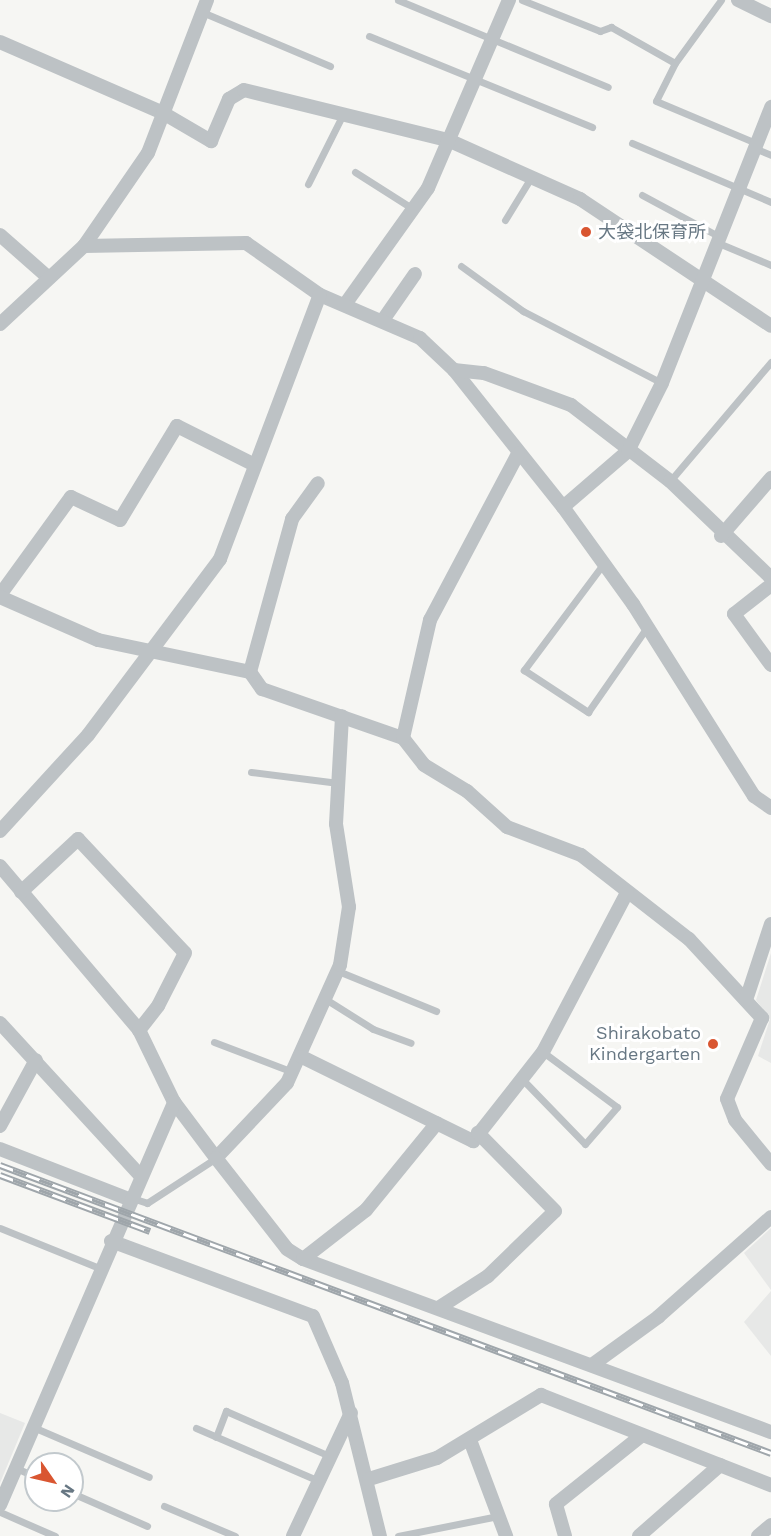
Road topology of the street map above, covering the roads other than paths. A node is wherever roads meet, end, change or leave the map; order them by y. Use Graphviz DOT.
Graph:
graph roads {
  1 [pos="398,0"];
  2 [pos="509,0"];
  3 [pos="522,0"];
  4 [pos="721,0"];
  5 [pos="738,0"];
  6 [pos="204,6"];
  7 [pos="771,16"];
  8 [pos="369,36"];
  9 [pos="492,39"];
  10 [pos="0,42"];
  11 [pos="675,63"];
  12 [pos="330,66"];
  13 [pos="475,79"];
  14 [pos="608,87"];
  15 [pos="771,107"];
  16 [pos="344,112"];
  17 [pos="163,113"];
  18 [pos="592,127"];
  19 [pos="448,140"];
  20 [pos="632,143"];
  21 [pos="755,146"];
  22 [pos="771,155"];
  23 [pos="355,172"];
  24 [pos="532,176"];
  25 [pos="308,184"];
  26 [pos="738,189"];
  27 [pos="642,195"];
  28 [pos="771,202"];
  29 [pos="413,209"];
  30 [pos="505,219"];
  31 [pos="0,236"];
  32 [pos="717,239"];
  33 [pos="84,246"];
  34 [pos="771,265"];
  35 [pos="461,266"];
  36 [pos="415,274"];
  37 [pos="49,278"];
  38 [pos="701,280"];
  39 [pos="320,295"];
  40 [pos="346,303"];
  41 [pos="383,320"];
  42 [pos="0,324"];
  43 [pos="771,326"];
  44 [pos="771,362"];
  45 [pos="454,370"];
  46 [pos="662,383"];
  47 [pos="628,451"];
  48 [pos="518,454"];
  49 [pos="255,465"];
  50 [pos="771,478"];
  51 [pos="670,481"];
  52 [pos="318,483"];
  53 [pos="563,507"];
  54 [pos="722,536"];
  55 [pos="604,563"];
  56 [pos="771,578"];
  57 [pos="771,585"];
  58 [pos="0,596"];
  59 [pos="647,627"];
  60 [pos="152,651"];
  61 [pos="771,665"];
  62 [pos="250,672"];
  63 [pos="342,716"];
  64 [pos="403,738"];
  65 [pos="251,772"];
  66 [pos="338,783"];
  67 [pos="771,808"];
  68 [pos="0,831"];
  69 [pos="0,866"];
  70 [pos="21,892"];
  71 [pos="627,893"];
  72 [pos="771,924"];
  73 [pos="338,971"];
  74 [pos="327,1000"];
  75 [pos="746,1000"];
  76 [pos="436,1011"];
  77 [pos="0,1023"];
  78 [pos="139,1030"];
  79 [pos="214,1042"];
  80 [pos="411,1042"];
  81 [pos="543,1052"];
  82 [pos="302,1057"];
  83 [pos="36,1060"];
  84 [pos="293,1072"];
  85 [pos="523,1080"];
  86 [pos="174,1102"];
  87 [pos="437,1124"];
  88 [pos="0,1126"];
  89 [pos="478,1133"];
  90 [pos="0,1149"];
  91 [pos="216,1158"];
  92 [pos="771,1164"];
  93 [pos="140,1174"];
  94 [pos="130,1198"];
  95 [pos="771,1217"];
  96 [pos="0,1228"];
  97 [pos="111,1241"];
  98 [pos="303,1259"];
  99 [pos="99,1268"];
  100 [pos="440,1307"];
  101 [pos="592,1365"];
  102 [pos="351,1413"];
  103 [pos="33,1427"];
  104 [pos="196,1428"];
  105 [pos="771,1432"];
  106 [pos="642,1435"];
  107 [pos="216,1437"];
  108 [pos="470,1440"];
  109 [pos="327,1455"];
  110 [pos="720,1465"];
  111 [pos="16,1468"];
  112 [pos="24,1472"];
  113 [pos="149,1477"];
  114 [pos="317,1479"];
  115 [pos="369,1479"];
  116 [pos="771,1485"];
  117 [pos="84,1498"];
  118 [pos="0,1506"];
  119 [pos="164,1506"];
  120 [pos="0,1512"];
  121 [pos="498,1516"];
  122 [pos="771,1525"];
  123 [pos="147,1526"];
  124 [pos="55,1536"];
  125 [pos="235,1536"];
  126 [pos="293,1536"];
  127 [pos="380,1536"];
  128 [pos="398,1536"];
  129 [pos="506,1536"];
  130 [pos="565,1536"];
  131 [pos="639,1536"];
  132 [pos="758,1536"];
  1 -- 9 [label="lane"];
  2 -- 9 [label="street"];
  3 -- 11 [label="lane"];
  4 -- 11 [label="lane"];
  5 -- 7 [label="street"];
  6 -- 12 [label="lane"];
  6 -- 17 [label="street"];
  8 -- 13 [label="lane"];
  9 -- 13 [label="street"];
  9 -- 14 [label="lane"];
  10 -- 17 [label="street"];
  11 -- 21 [label="lane"];
  13 -- 18 [label="lane"];
  13 -- 19 [label="street"];
  15 -- 21 [label="street"];
  16 -- 17 [label="street"];
  16 -- 19 [label="street"];
  16 -- 25 [label="lane"];
  17 -- 33 [label="street"];
  19 -- 24 [label="street"];
  19 -- 29 [label="street"];
  20 -- 26 [label="lane"];
  21 -- 22 [label="lane"];
  21 -- 26 [label="street"];
  23 -- 29 [label="lane"];
  24 -- 30 [label="lane"];
  24 -- 38 [label="street"];
  26 -- 28 [label="lane"];
  26 -- 32 [label="street"];
  27 -- 32 [label="lane"];
  29 -- 40 [label="street"];
  31 -- 37 [label="street"];
  32 -- 34 [label="lane"];
  32 -- 38 [label="street"];
  33 -- 37 [label="street"];
  33 -- 39 [label="street"];
  35 -- 46 [label="lane"];
  36 -- 41 [label="street"];
  37 -- 42 [label="street"];
  38 -- 43 [label="street"];
  38 -- 46 [label="street"];
  39 -- 40 [label="street"];
  39 -- 49 [label="street"];
  40 -- 41 [label="street"];
  41 -- 45 [label="street"];
  44 -- 51 [label="lane"];
  45 -- 47 [label="street"];
  45 -- 48 [label="street"];
  46 -- 47 [label="street"];
  47 -- 51 [label="street"];
  47 -- 53 [label="street"];
  48 -- 53 [label="street"];
  48 -- 64 [label="street"];
  49 -- 58 [label="street"];
  49 -- 60 [label="street"];
  50 -- 54 [label="street"];
  51 -- 54 [label="street"];
  52 -- 62 [label="street"];
  53 -- 55 [label="street"];
  54 -- 56 [label="street"];
  55 -- 59 [label="street"];
  55 -- 59 [label="lane"];
  57 -- 61 [label="street"];
  58 -- 60 [label="street"];
  59 -- 67 [label="street"];
  60 -- 62 [label="street"];
  60 -- 68 [label="street"];
  62 -- 63 [label="street"];
  63 -- 64 [label="street"];
  63 -- 66 [label="street"];
  64 -- 71 [label="street"];
  65 -- 66 [label="lane"];
  66 -- 73 [label="street"];
  69 -- 70 [label="street"];
  70 -- 78 [label="street"];
  70 -- 78 [label="street"];
  71 -- 75 [label="street"];
  71 -- 81 [label="street"];
  72 -- 75 [label="street"];
  73 -- 74 [label="street"];
  73 -- 76 [label="lane"];
  74 -- 80 [label="lane"];
  74 -- 82 [label="street"];
  75 -- 92 [label="street"];
  77 -- 83 [label="street"];
  78 -- 86 [label="street"];
  79 -- 84 [label="lane"];
  81 -- 85 [label="street"];
  81 -- 85 [label="lane"];
  82 -- 84 [label="street"];
  82 -- 87 [label="street"];
  83 -- 88 [label="street"];
  83 -- 93 [label="street"];
  84 -- 91 [label="street"];
  85 -- 89 [label="street"];
  86 -- 91 [label="street"];
  86 -- 93 [label="street"];
  87 -- 89 [label="street"];
  87 -- 98 [label="street"];
  89 -- 100 [label="street"];
  90 -- 94 [label="street"];
  91 -- 94 [label="lane"];
  91 -- 98 [label="street"];
  93 -- 94 [label="street"];
  94 -- 97 [label="street"];
  95 -- 101 [label="street"];
  96 -- 99 [label="lane"];
  97 -- 99 [label="street"];
  97 -- 102 [label="street"];
  98 -- 100 [label="street"];
  99 -- 103 [label="street"];
  100 -- 101 [label="street"];
  101 -- 105 [label="street"];
  102 -- 109 [label="street"];
  102 -- 115 [label="street"];
  103 -- 111 [label="street"];
  103 -- 113 [label="lane"];
  104 -- 107 [label="lane"];
  106 -- 108 [label="street"];
  106 -- 110 [label="street"];
  106 -- 130 [label="street"];
  107 -- 109 [label="lane"];
  107 -- 114 [label="lane"];
  108 -- 115 [label="street"];
  108 -- 121 [label="street"];
  109 -- 114 [label="street"];
  110 -- 116 [label="street"];
  110 -- 131 [label="street"];
  111 -- 112 [label="lane"];
  111 -- 118 [label="street"];
  114 -- 126 [label="street"];
  115 -- 127 [label="street"];
  117 -- 123 [label="lane"];
  119 -- 125 [label="lane"];
  120 -- 124 [label="lane"];
  121 -- 128 [label="lane"];
  121 -- 129 [label="street"];
  122 -- 132 [label="street"];
}
